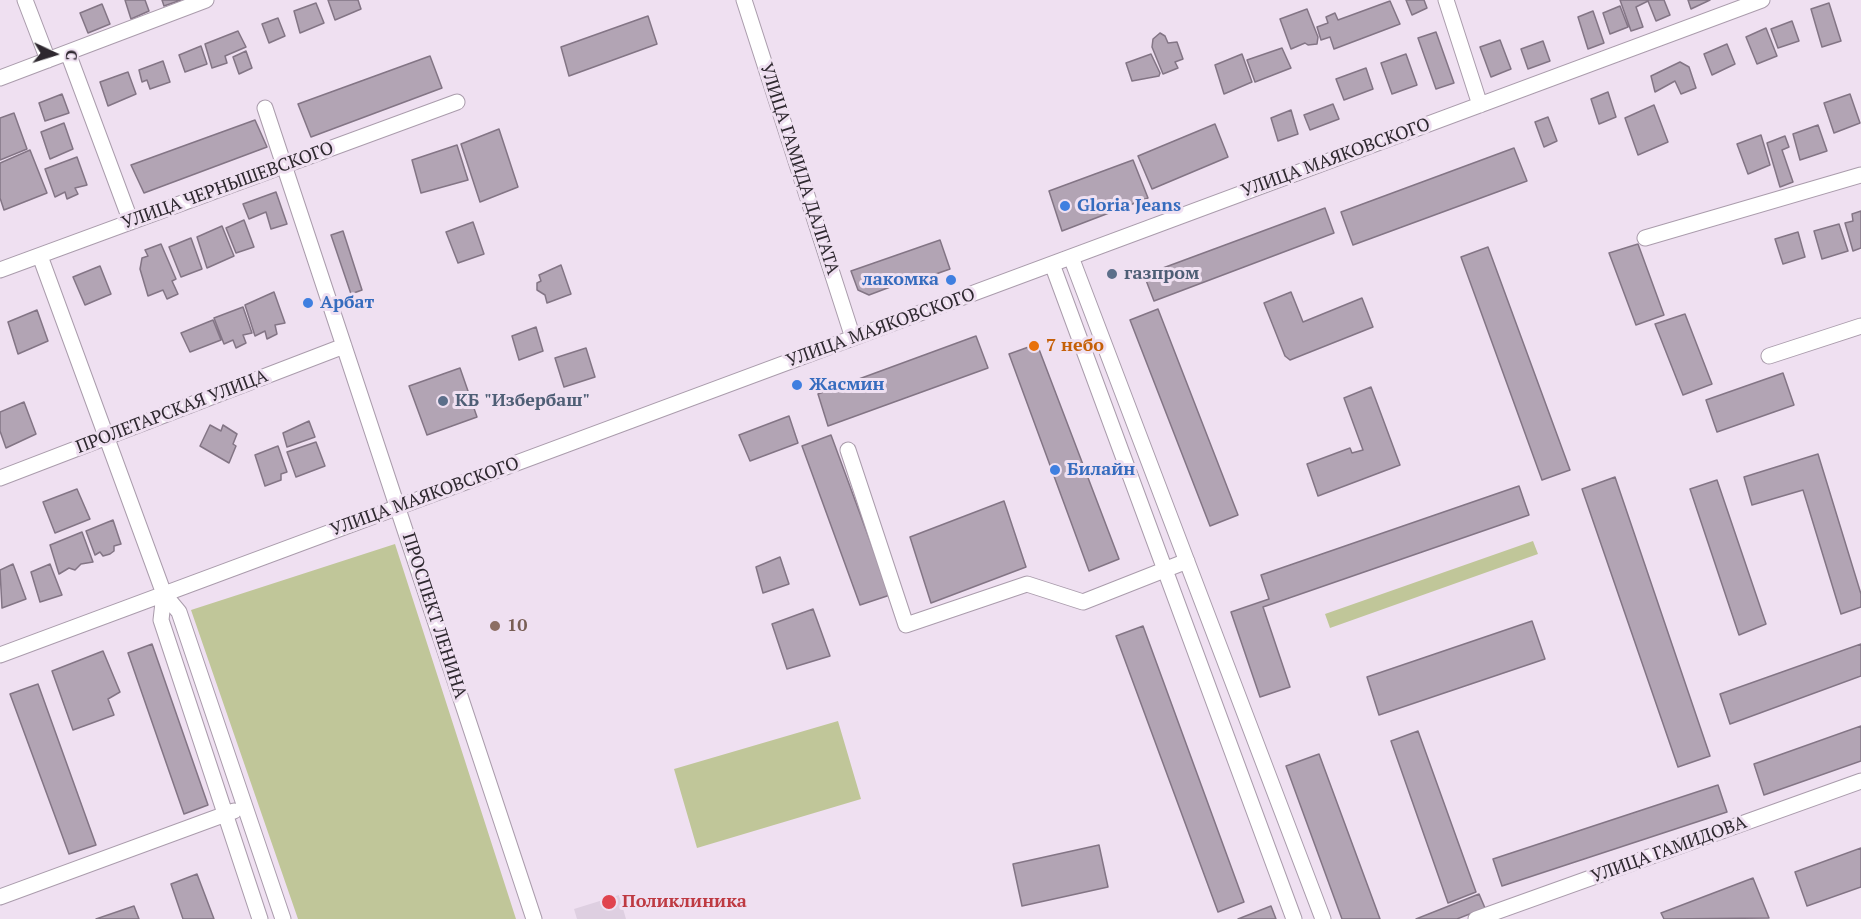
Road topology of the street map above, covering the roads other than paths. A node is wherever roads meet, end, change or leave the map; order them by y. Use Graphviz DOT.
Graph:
graph roads {
  1 [pos="25,0"];
  2 [pos="206,0"];
  3 [pos="744,0"];
  4 [pos="1446,0"];
  5 [pos="1762,0"];
  6 [pos="68,53"];
  7 [pos="48,60"];
  8 [pos="0,78"];
  9 [pos="457,102"];
  10 [pos="1480,105"];
  11 [pos="265,108"];
  12 [pos="284,166"];
  13 [pos="1861,175"];
  14 [pos="131,222"];
  15 [pos="1645,238"];
  16 [pos="40,255"];
  17 [pos="1071,257"];
  18 [pos="1052,264"];
  19 [pos="0,270"];
  20 [pos="1861,327"];
  21 [pos="853,338"];
  22 [pos="344,346"];
  23 [pos="1769,356"];
  24 [pos="106,437"];
  25 [pos="848,450"];
  26 [pos="0,478"];
  27 [pos="398,507"];
  28 [pos="1187,561"];
  29 [pos="1165,570"];
  30 [pos="164,594"];
  31 [pos="0,655"];
  32 [pos="1252,734"];
  33 [pos="1229,744"];
  34 [pos="1861,781"];
  35 [pos="245,806"];
  36 [pos="224,815"];
  37 [pos="269,877"];
  38 [pos="248,886"];
  39 [pos="0,897"];
  40 [pos="260,919"];
  41 [pos="282,919"];
  42 [pos="534,919"];
  43 [pos="1294,919"];
  44 [pos="1323,919"];
  45 [pos="1476,919"];
  1 -- 7 [label="street"];
  2 -- 6 [label="street"];
  3 -- 21 [label="street, УЛИЦА ГАМИДА ДАЛГАТА"];
  4 -- 10 [label="street"];
  5 -- 10 [label="street, УЛИЦА МАЯКОВСКОГО"];
  6 -- 7 [label="street"];
  6 -- 14 [label="street"];
  7 -- 8 [label="street"];
  9 -- 12 [label="street, УЛИЦА ЧЕРНЫШЕВСКОГО"];
  10 -- 17 [label="street, УЛИЦА МАЯКОВСКОГО"];
  11 -- 12 [label="street, ПРОСПЕКТ ЛЕНИНА"];
  12 -- 14 [label="street, УЛИЦА ЧЕРНЫШЕВСКОГО"];
  12 -- 22 [label="street, ПРОСПЕКТ ЛЕНИНА"];
  13 -- 15 [label="street"];
  14 -- 16 [label="street, УЛИЦА ЧЕРНЫШЕВСКОГО"];
  16 -- 19 [label="street, УЛИЦА ЧЕРНЫШЕВСКОГО"];
  16 -- 24 [label="street"];
  17 -- 18 [label="street, УЛИЦА МАЯКОВСКОГО"];
  17 -- 28 [label="street"];
  18 -- 21 [label="street, УЛИЦА МАЯКОВСКОГО"];
  18 -- 29 [label="street"];
  20 -- 23 [label="street"];
  21 -- 27 [label="street, УЛИЦА МАЯКОВСКОГО"];
  22 -- 24 [label="street, ПРОЛЕТАРСКАЯ УЛИЦА"];
  22 -- 27 [label="street, ПРОСПЕКТ ЛЕНИНА"];
  24 -- 26 [label="street, ПРОЛЕТАРСКАЯ УЛИЦА"];
  24 -- 30 [label="street"];
  25 -- 29 [label="street"];
  27 -- 30 [label="street, УЛИЦА МАЯКОВСКОГО"];
  27 -- 42 [label="street, ПРОСПЕКТ ЛЕНИНА"];
  28 -- 29 [label="street"];
  28 -- 32 [label="street"];
  29 -- 33 [label="street"];
  30 -- 31 [label="street, УЛИЦА МАЯКОВСКОГО"];
  30 -- 35 [label="street"];
  30 -- 36 [label="street"];
  32 -- 33 [label="street"];
  32 -- 44 [label="street"];
  33 -- 43 [label="street"];
  34 -- 45 [label="street, УЛИЦА ГАМИДОВА"];
  35 -- 36 [label="street"];
  35 -- 37 [label="street"];
  36 -- 38 [label="street"];
  36 -- 39 [label="street"];
  37 -- 38 [label="street"];
  37 -- 41 [label="street"];
  38 -- 40 [label="street"];
}
